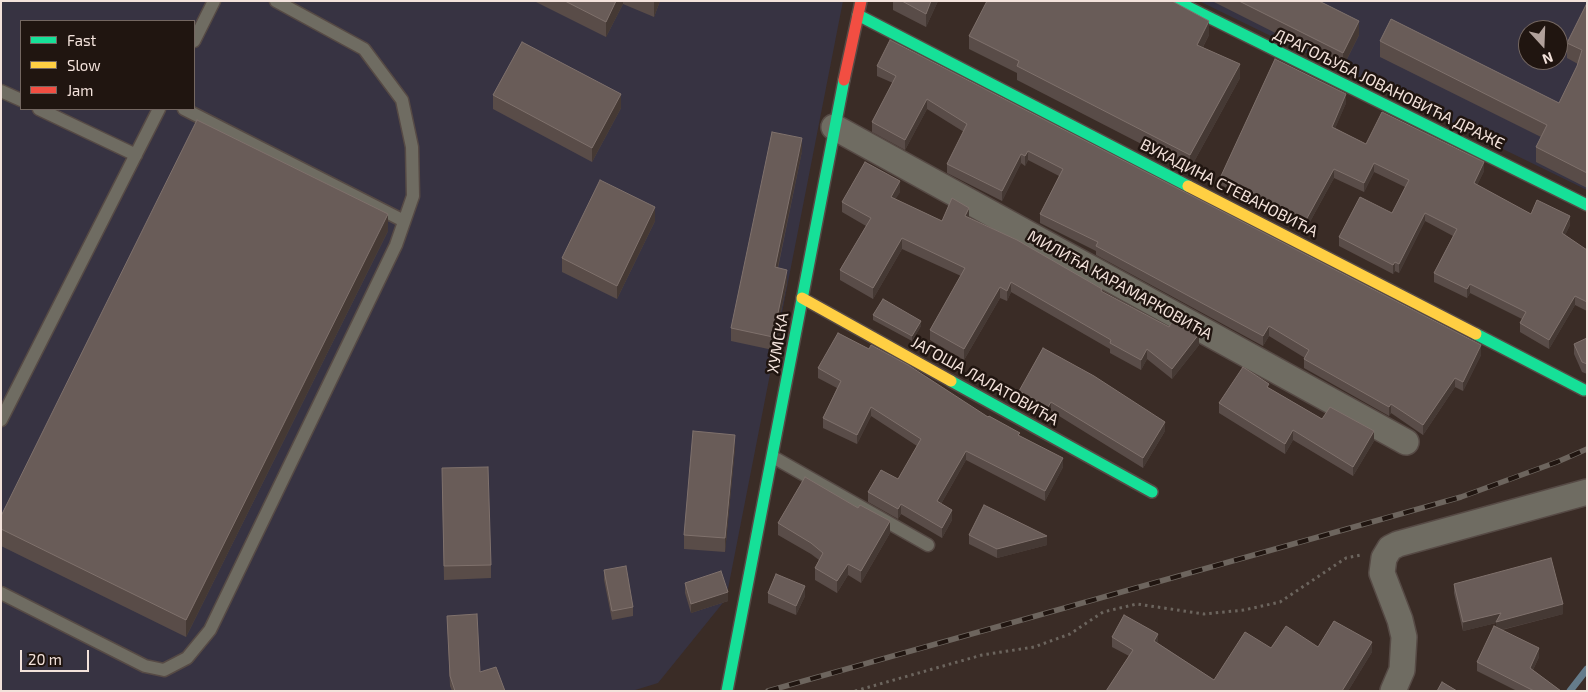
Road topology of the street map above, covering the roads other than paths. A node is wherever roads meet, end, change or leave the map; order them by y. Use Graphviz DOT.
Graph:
graph roads {
  1 [pos="214,1"];
  2 [pos="276,1"];
  3 [pos="861,1"];
  4 [pos="1176,1"];
  5 [pos="858,15"];
  6 [pos="195,39"];
  7 [pos="1,90"];
  8 [pos="20,100"];
  9 [pos="41,110"];
  10 [pos="158,110"];
  11 [pos="186,110"];
  12 [pos="834,127"];
  13 [pos="136,155"];
  14 [pos="1587,205"];
  15 [pos="404,221"];
  16 [pos="802,298"];
  17 [pos="1584,390"];
  18 [pos="1,420"];
  19 [pos="1406,442"];
  20 [pos="773,457"];
  21 [pos="1152,492"];
  22 [pos="1587,492"];
  23 [pos="928,545"];
  24 [pos="1,593"];
  25 [pos="727,691"];
  26 [pos="1392,691"];
  1 -- 6 [label="lane"];
  2 -- 15 [label="lane"];
  3 -- 5 [label="street, ХУМСКА"];
  4 -- 14 [label="street, ДРАГОЉУБА ЈОВАНОВИЋА ДРАЖЕ"];
  5 -- 12 [label="street, ХУМСКА"];
  5 -- 17 [label="street, ВУКАДИНА СТЕВАНОВИЋА"];
  7 -- 8 [label="lane"];
  9 -- 13 [label="lane"];
  10 -- 13 [label="lane"];
  11 -- 15 [label="lane"];
  12 -- 16 [label="street, ХУМСКА"];
  12 -- 19 [label="street, МИЛИЋА КАРАМАРКОВИЋА"];
  13 -- 18 [label="lane"];
  15 -- 24 [label="lane"];
  16 -- 20 [label="street, ХУМСКА"];
  16 -- 21 [label="street, ЈАГОША ЛАЛАТОВИЋА"];
  20 -- 23 [label="lane"];
  20 -- 25 [label="street, ХУМСКА"];
  22 -- 26 [label="street"];
}
